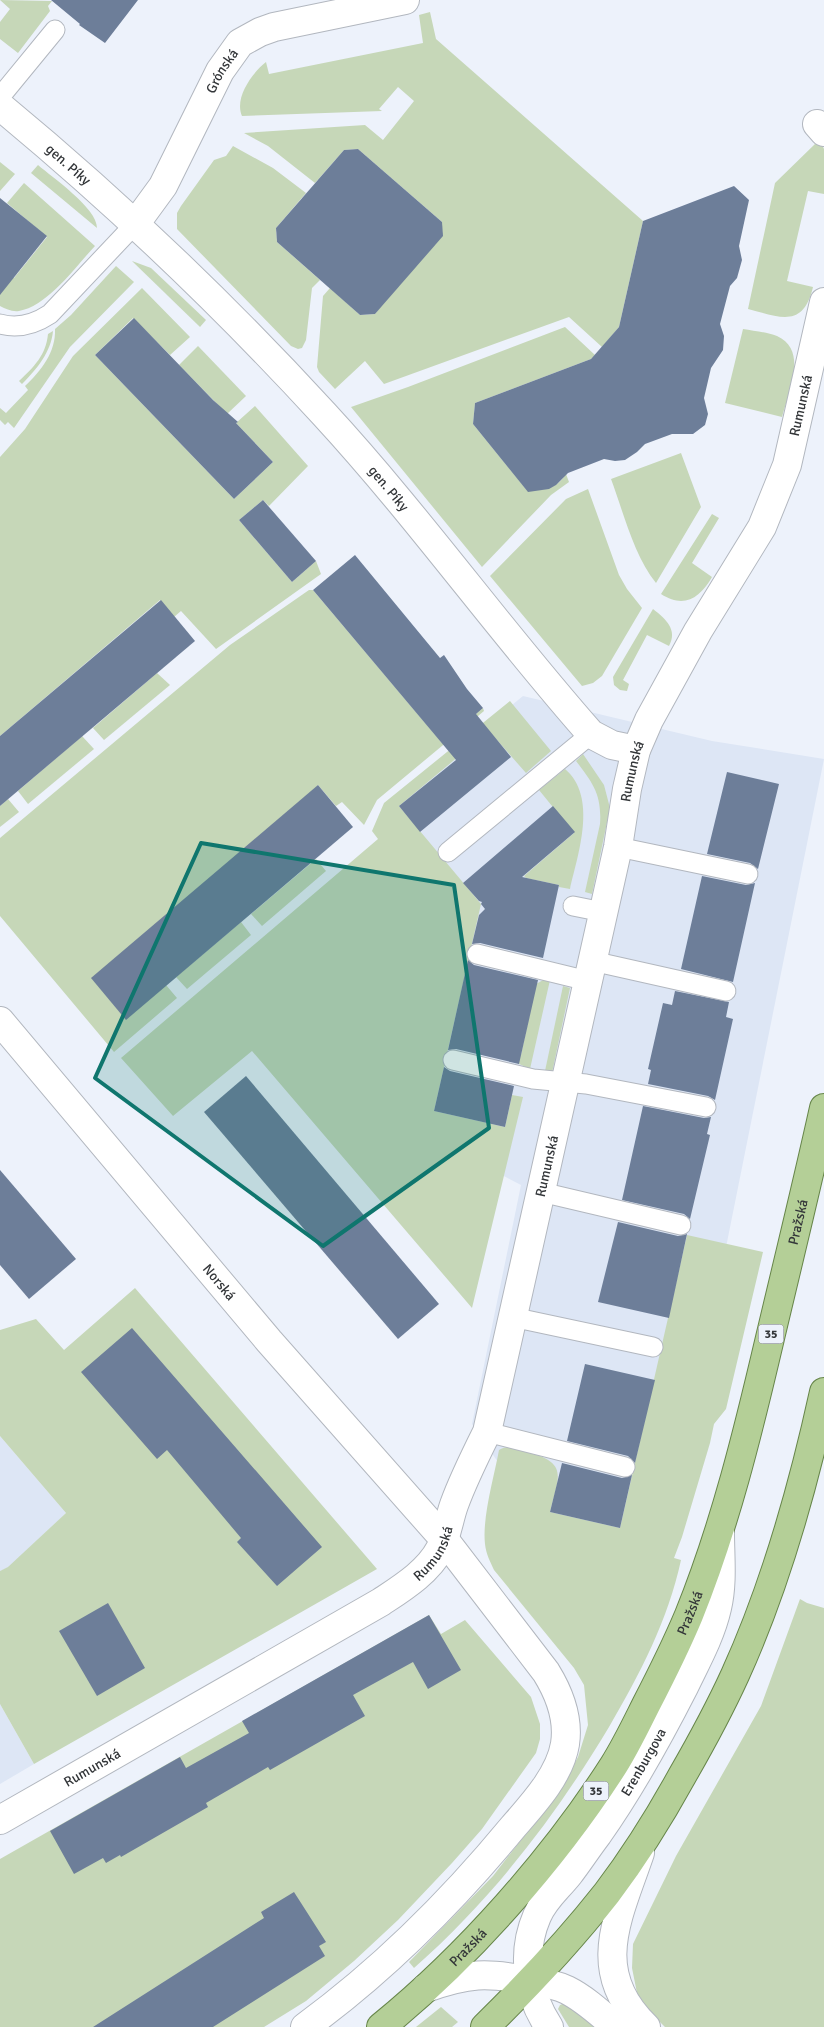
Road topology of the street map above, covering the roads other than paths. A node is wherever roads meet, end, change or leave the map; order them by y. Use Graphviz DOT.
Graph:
graph roads {
  1 [pos="405,0"];
  2 [pos="55,30"];
  3 [pos="0,97"];
  4 [pos="0,106"];
  5 [pos="136,223"];
  6 [pos="824,302"];
  7 [pos="0,324"];
  8 [pos="591,734"];
  9 [pos="636,750"];
  10 [pos="618,847"];
  11 [pos="448,852"];
  12 [pos="748,874"];
  13 [pos="573,906"];
  14 [pos="603,912"];
  15 [pos="477,954"];
  16 [pos="590,971"];
  17 [pos="726,991"];
  18 [pos="0,1021"];
  19 [pos="453,1060"];
  20 [pos="566,1082"];
  21 [pos="706,1107"];
  22 [pos="824,1108"];
  23 [pos="541,1192"];
  24 [pos="681,1225"];
  25 [pos="512,1317"];
  26 [pos="653,1347"];
  27 [pos="824,1392"];
  28 [pos="486,1432"];
  29 [pos="625,1467"];
  30 [pos="720,1526"];
  31 [pos="444,1539"];
  32 [pos="0,1820"];
  33 [pos="645,1838"];
  34 [pos="529,1981"];
  35 [pos="426,1988"];
  36 [pos="305,2027"];
  37 [pos="381,2027"];
  38 [pos="485,2027"];
  39 [pos="549,2027"];
  40 [pos="616,2027"];
  41 [pos="646,2027"];
  1 -- 5 [label="street, Grónská"];
  2 -- 3 [label="lane"];
  4 -- 5 [label="street, gen. Píky"];
  5 -- 7 [label="lane"];
  5 -- 8 [label="street, gen. Píky"];
  6 -- 9 [label="street, Rumunská"];
  8 -- 9 [label="street, gen. Píky"];
  8 -- 11 [label="lane"];
  9 -- 10 [label="street, Rumunská"];
  10 -- 12 [label="lane"];
  10 -- 14 [label="street, Rumunská"];
  13 -- 14 [label="lane"];
  14 -- 16 [label="street, Rumunská"];
  15 -- 16 [label="lane"];
  16 -- 17 [label="lane"];
  16 -- 20 [label="street, Rumunská"];
  18 -- 31 [label="street, Norská"];
  19 -- 20 [label="lane"];
  20 -- 21 [label="lane"];
  20 -- 23 [label="street, Rumunská"];
  22 -- 30 [label="main road, Pražská / 35"];
  23 -- 24 [label="lane"];
  23 -- 25 [label="street, Rumunská"];
  25 -- 26 [label="lane"];
  25 -- 28 [label="street, Rumunská"];
  27 -- 33 [label="main road"];
  28 -- 29 [label="lane"];
  28 -- 31 [label="street, Rumunská"];
  30 -- 34 [label="street, Erenburgova"];
  30 -- 35 [label="main road, Pražská / 35"];
  31 -- 32 [label="street, Rumunská"];
  31 -- 36 [label="street"];
  33 -- 34 [label="main road"];
  33 -- 41 [label="street"];
  34 -- 35 [label="street"];
  34 -- 38 [label="main road"];
  34 -- 39 [label="street, Erenburgova"];
  34 -- 40 [label="street"];
  35 -- 37 [label="main road, Pražská / 35"];
}
